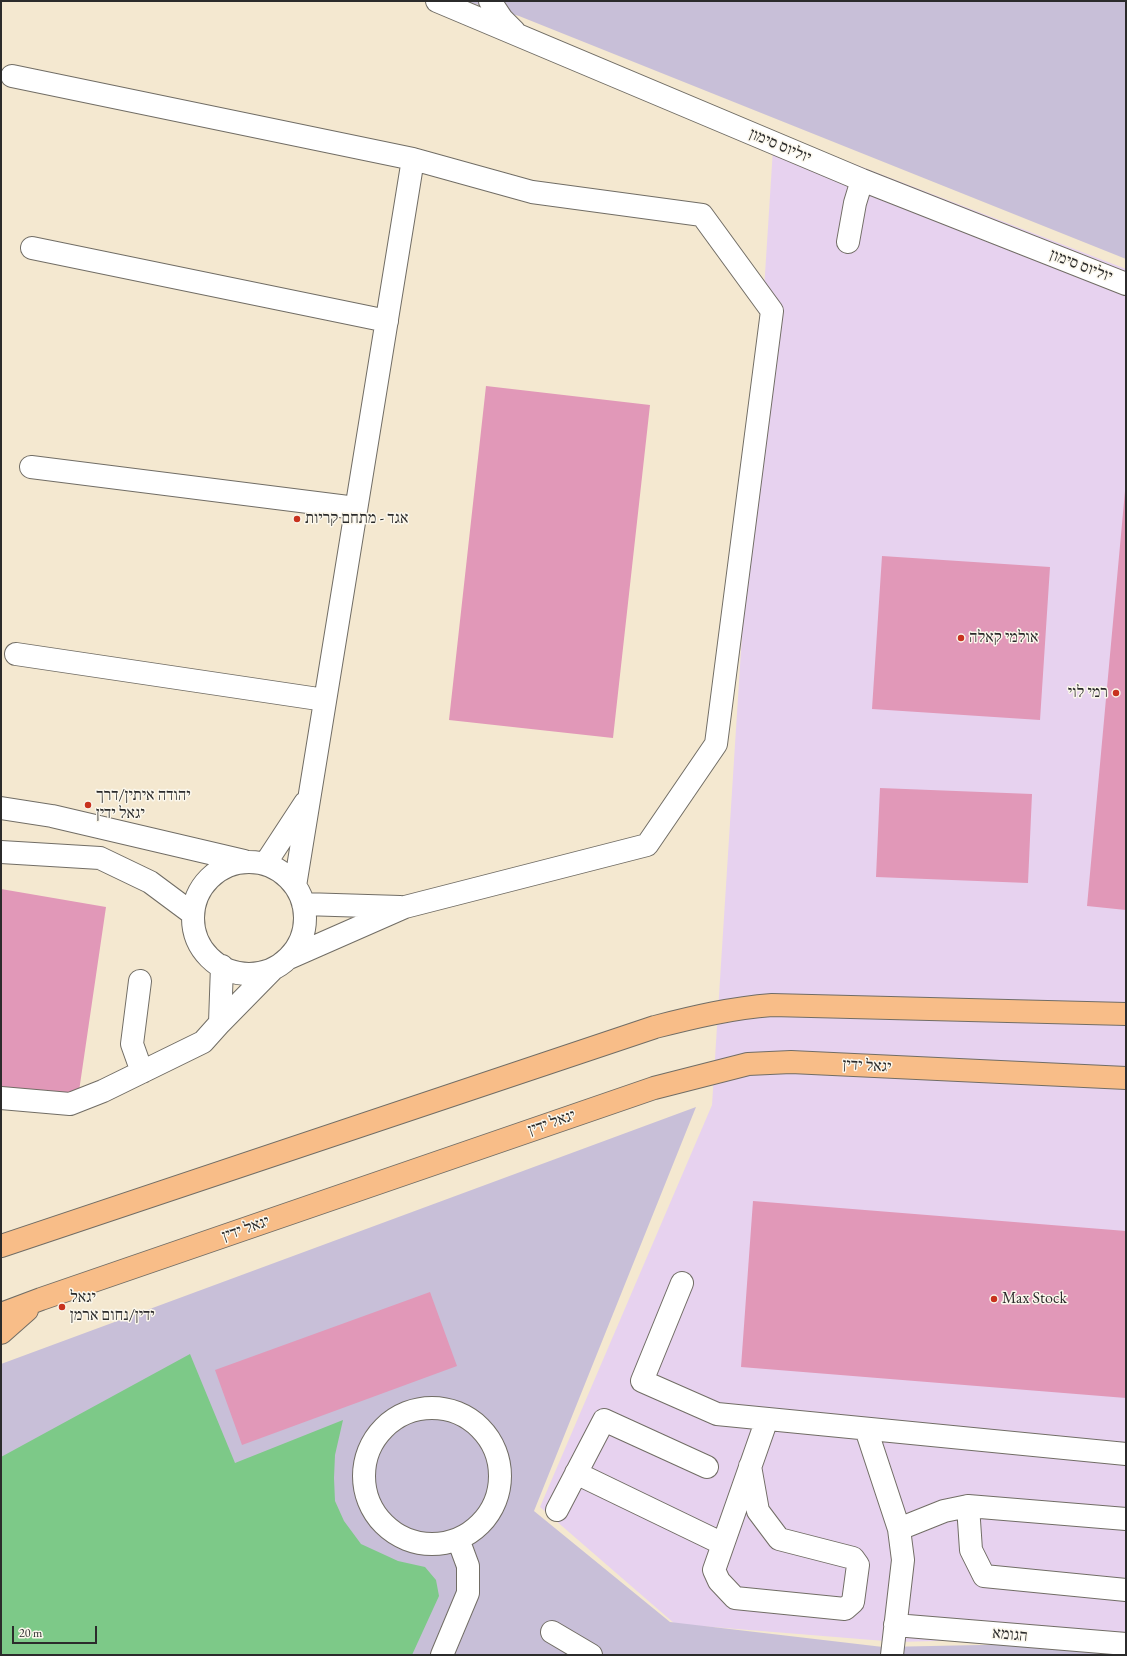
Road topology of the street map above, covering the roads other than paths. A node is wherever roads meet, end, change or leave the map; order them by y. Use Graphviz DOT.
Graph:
graph roads {
  1 [pos="438,1"];
  2 [pos="490,1"];
  3 [pos="519,36"];
  4 [pos="12,76"];
  5 [pos="413,159"];
  6 [pos="862,180"];
  7 [pos="848,242"];
  8 [pos="32,248"];
  9 [pos="1126,284"];
  10 [pos="387,321"];
  11 [pos="31,467"];
  12 [pos="356,508"];
  13 [pos="16,654"];
  14 [pos="325,700"];
  15 [pos="309,797"];
  16 [pos="1,808"];
  17 [pos="1,852"];
  18 [pos="255,862"];
  19 [pos="299,895"];
  20 [pos="405,907"];
  21 [pos="193,914"];
  22 [pos="281,963"];
  23 [pos="222,966"];
  24 [pos="140,981"];
  25 [pos="1126,1014"];
  26 [pos="220,1023"];
  27 [pos="142,1072"];
  28 [pos="1126,1078"];
  29 [pos="1,1098"];
  30 [pos="5,1243"];
  31 [pos="682,1283"];
  32 [pos="41,1299"];
  33 [pos="1,1314"];
  34 [pos="1,1333"];
  35 [pos="767,1419"];
  36 [pos="866,1429"];
  37 [pos="1126,1454"];
  38 [pos="750,1466"];
  39 [pos="707,1467"];
  40 [pos="576,1473"];
  41 [pos="968,1506"];
  42 [pos="557,1510"];
  43 [pos="1126,1519"];
  44 [pos="899,1528"];
  45 [pos="458,1539"];
  46 [pos="723,1544"];
  47 [pos="1126,1590"];
  48 [pos="895,1625"];
  49 [pos="552,1632"];
  50 [pos="1126,1644"];
  51 [pos="442,1655"];
  52 [pos="591,1655"];
  53 [pos="892,1655"];
  1 -- 3 [label="street, יוליוס סימון"];
  2 -- 3 [label="street"];
  3 -- 6 [label="street, יוליוס סימון"];
  4 -- 5 [label="street"];
  5 -- 10 [label="street"];
  5 -- 20 [label="street"];
  6 -- 7 [label="street"];
  6 -- 9 [label="street, יוליוס סימון"];
  8 -- 10 [label="street"];
  10 -- 12 [label="street"];
  11 -- 12 [label="street"];
  12 -- 14 [label="street"];
  13 -- 14 [label="street"];
  14 -- 15 [label="street"];
  15 -- 18 [label="street"];
  15 -- 19 [label="street"];
  16 -- 18 [label="street"];
  17 -- 21 [label="street"];
  18 -- 19 [label="street"];
  18 -- 21 [label="street"];
  19 -- 20 [label="street"];
  19 -- 22 [label="street"];
  20 -- 22 [label="street"];
  21 -- 23 [label="street"];
  22 -- 23 [label="street"];
  22 -- 26 [label="street"];
  23 -- 26 [label="street"];
  24 -- 27 [label="street"];
  25 -- 30 [label="main road"];
  26 -- 27 [label="street"];
  27 -- 29 [label="street"];
  28 -- 32 [label="main road, יגאל ידין"];
  31 -- 35 [label="street"];
  32 -- 33 [label="main road, יגאל ידין"];
  32 -- 34 [label="main road"];
  35 -- 36 [label="street"];
  35 -- 38 [label="street"];
  36 -- 37 [label="street"];
  36 -- 44 [label="street"];
  38 -- 46 [label="street"];
  38 -- 46 [label="street"];
  39 -- 40 [label="street"];
  40 -- 42 [label="street"];
  40 -- 46 [label="street"];
  41 -- 43 [label="street"];
  41 -- 44 [label="street"];
  41 -- 47 [label="street"];
  44 -- 48 [label="street"];
  45 -- 45 [label="street"];
  45 -- 51 [label="street"];
  48 -- 50 [label="street, הגומא"];
  48 -- 53 [label="street"];
  49 -- 52 [label="street"];
}
